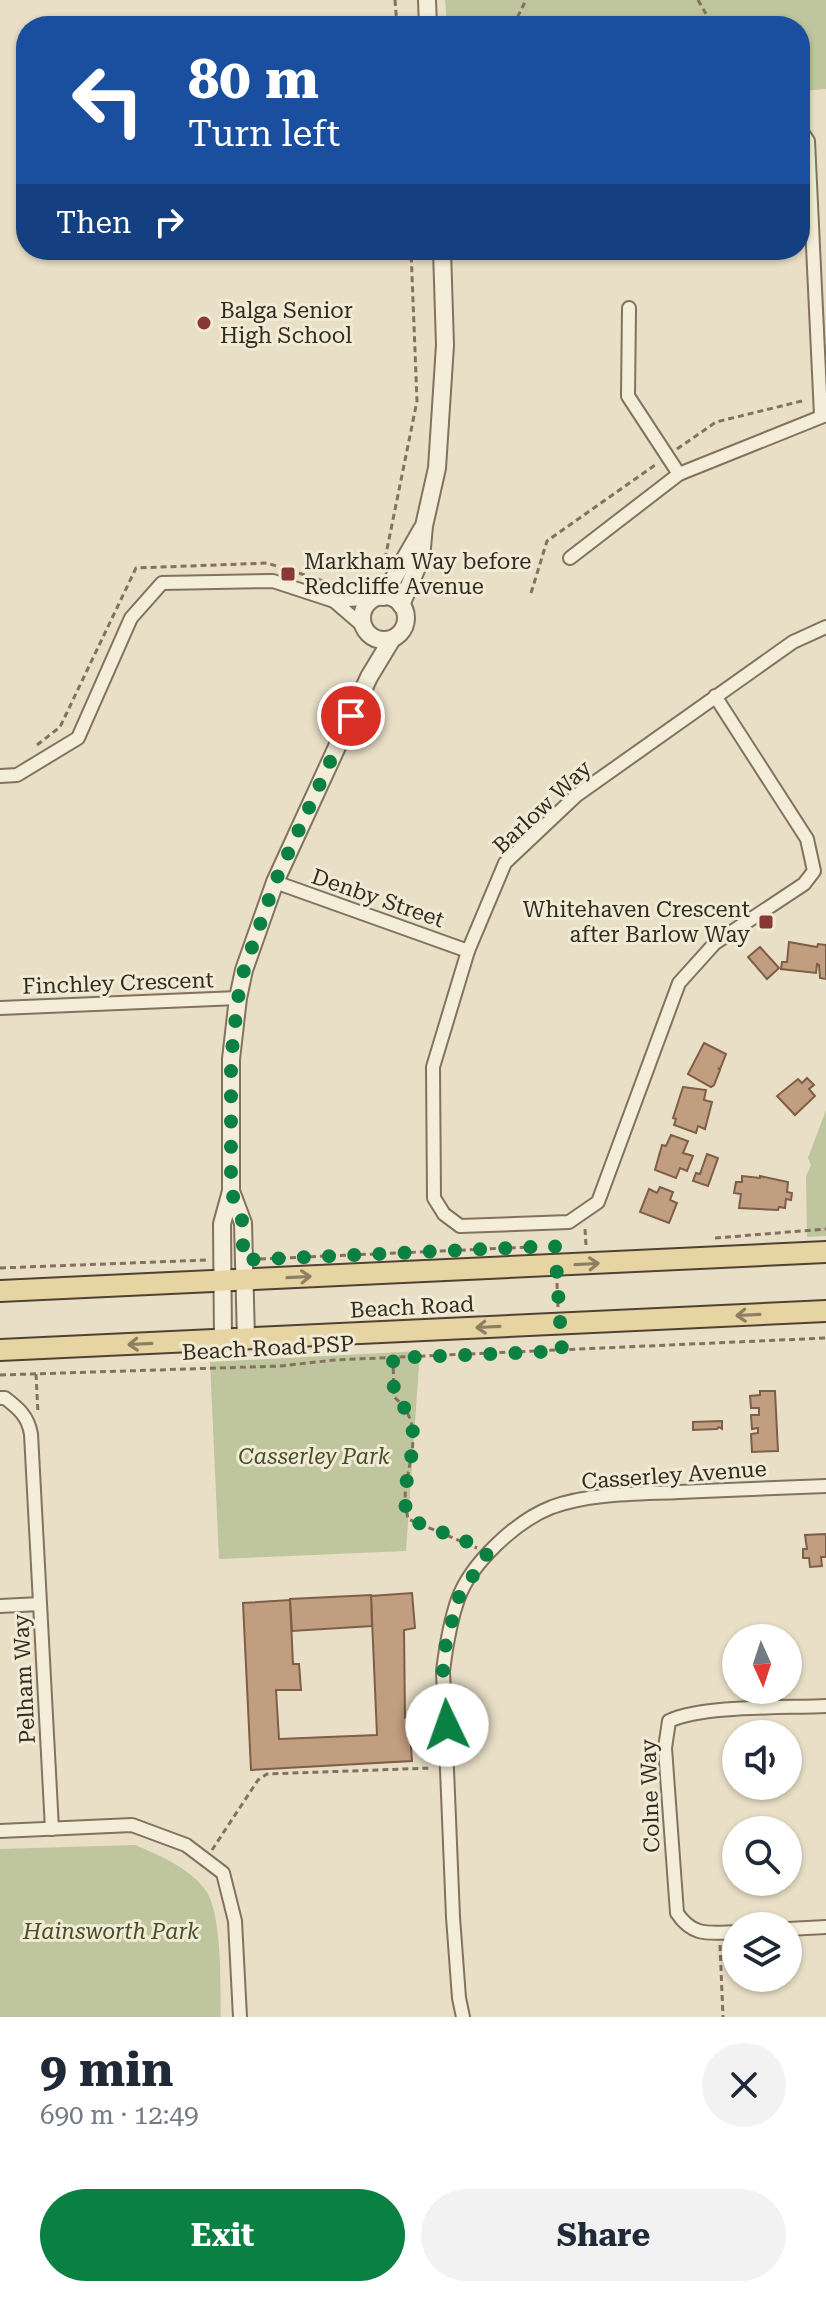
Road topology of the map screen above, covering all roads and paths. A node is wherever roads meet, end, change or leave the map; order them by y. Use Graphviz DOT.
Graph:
graph roads {
  1 [pos="810,178"];
  2 [pos="411,260"];
  3 [pos="442,260"];
  4 [pos="629,308"];
  5 [pos="823,415"];
  6 [pos="679,474"];
  7 [pos="424,526"];
  8 [pos="570,558"];
  9 [pos="382,569"];
  10 [pos="348,589"];
  11 [pos="379,597"];
  12 [pos="334,601"];
  13 [pos="401,605"];
  14 [pos="826,627"];
  15 [pos="365,629"];
  16 [pos="392,639"];
  17 [pos="369,677"];
  18 [pos="715,696"];
  19 [pos="28,752"];
  20 [pos="0,776"];
  21 [pos="275,882"];
  22 [pos="468,951"];
  23 [pos="238,998"];
  24 [pos="0,1008"];
  25 [pos="231,1191"];
  26 [pos="826,1229"];
  27 [pos="709,1238"];
  28 [pos="592,1244"];
  29 [pos="586,1245"];
  30 [pos="539,1246"];
  31 [pos="826,1252"];
  32 [pos="222,1260"];
  33 [pos="557,1265"];
  34 [pos="0,1268"];
  35 [pos="244,1270"];
  36 [pos="222,1281"];
  37 [pos="0,1291"];
  38 [pos="826,1311"];
  39 [pos="559,1324"];
  40 [pos="826,1338"];
  41 [pos="246,1339"];
  42 [pos="223,1340"];
  43 [pos="0,1350"];
  44 [pos="562,1351"];
  45 [pos="393,1358"];
  46 [pos="36,1374"];
  47 [pos="0,1375"];
  48 [pos="0,1398"];
  49 [pos="30,1425"];
  50 [pos="826,1486"];
  51 [pos="487,1554"];
  52 [pos="40,1604"];
  53 [pos="0,1606"];
  54 [pos="826,1706"];
  55 [pos="448,1768"];
  56 [pos="52,1829"];
  57 [pos="0,1831"];
  58 [pos="205,1859"];
  59 [pos="826,1927"];
  60 [pos="802,1928"];
  61 [pos="719,1933"];
  62 [pos="722,1933"];
  63 [pos="240,2017"];
  64 [pos="463,2017"];
  65 [pos="723,2017"];
  1 -- 5 [label="street"];
  2 -- 9 [label="path"];
  3 -- 7 [label="street"];
  4 -- 6 [label="street"];
  5 -- 6 [label="street"];
  6 -- 8 [label="street"];
  7 -- 11 [label="street"];
  7 -- 13 [label="street"];
  10 -- 19 [label="path"];
  11 -- 12 [label="street"];
  11 -- 13 [label="street"];
  11 -- 15 [label="street"];
  12 -- 15 [label="street"];
  12 -- 20 [label="street"];
  13 -- 16 [label="street"];
  14 -- 18 [label="street, Barlow Way"];
  15 -- 16 [label="street"];
  15 -- 17 [label="street"];
  16 -- 17 [label="street"];
  17 -- 21 [label="street"];
  18 -- 22 [label="street, Barlow Way"];
  18 -- 22 [label="street, Barlow Way"];
  21 -- 22 [label="street, Denby Street"];
  21 -- 23 [label="street"];
  23 -- 24 [label="street, Finchley Crescent"];
  23 -- 25 [label="street"];
  25 -- 32 [label="street"];
  25 -- 35 [label="street"];
  26 -- 27 [label="path"];
  28 -- 29 [label="path"];
  30 -- 35 [label="path"];
  33 -- 31 [label="main road, Beach Road, one-way"];
  32 -- 34 [label="path"];
  32 -- 36 [label="street"];
  35 -- 33 [label="main road, Beach Road, one-way"];
  33 -- 39 [label="path"];
  35 -- 36 [label="main road, Beach Road"];
  35 -- 41 [label="street"];
  36 -- 37 [label="main road, Beach Road"];
  36 -- 42 [label="street"];
  38 -- 39 [label="main road, Beach Road, one-way"];
  39 -- 41 [label="main road, Beach Road, one-way"];
  39 -- 44 [label="path"];
  40 -- 44 [label="path, Beach Road PSP"];
  41 -- 42 [label="main road, Beach Road"];
  42 -- 43 [label="main road, Beach Road, one-way"];
  44 -- 45 [label="path, Beach Road PSP"];
  45 -- 46 [label="path, Beach Road PSP"];
  45 -- 51 [label="path"];
  46 -- 47 [label="path, Beach Road PSP"];
  46 -- 49 [label="path"];
  48 -- 49 [label="street"];
  49 -- 52 [label="street, Pelham Way"];
  50 -- 51 [label="street, Casserley Avenue"];
  51 -- 55 [label="street, Casserley Avenue"];
  52 -- 53 [label="street"];
  52 -- 56 [label="street, Pelham Way"];
  54 -- 61 [label="street, Colne Way"];
  55 -- 58 [label="path"];
  55 -- 64 [label="street, Casserley Avenue"];
  56 -- 57 [label="street"];
  56 -- 58 [label="street"];
  58 -- 63 [label="street"];
  59 -- 60 [label="street"];
  61 -- 62 [label="street, Colne Way"];
  61 -- 65 [label="path"];
}
